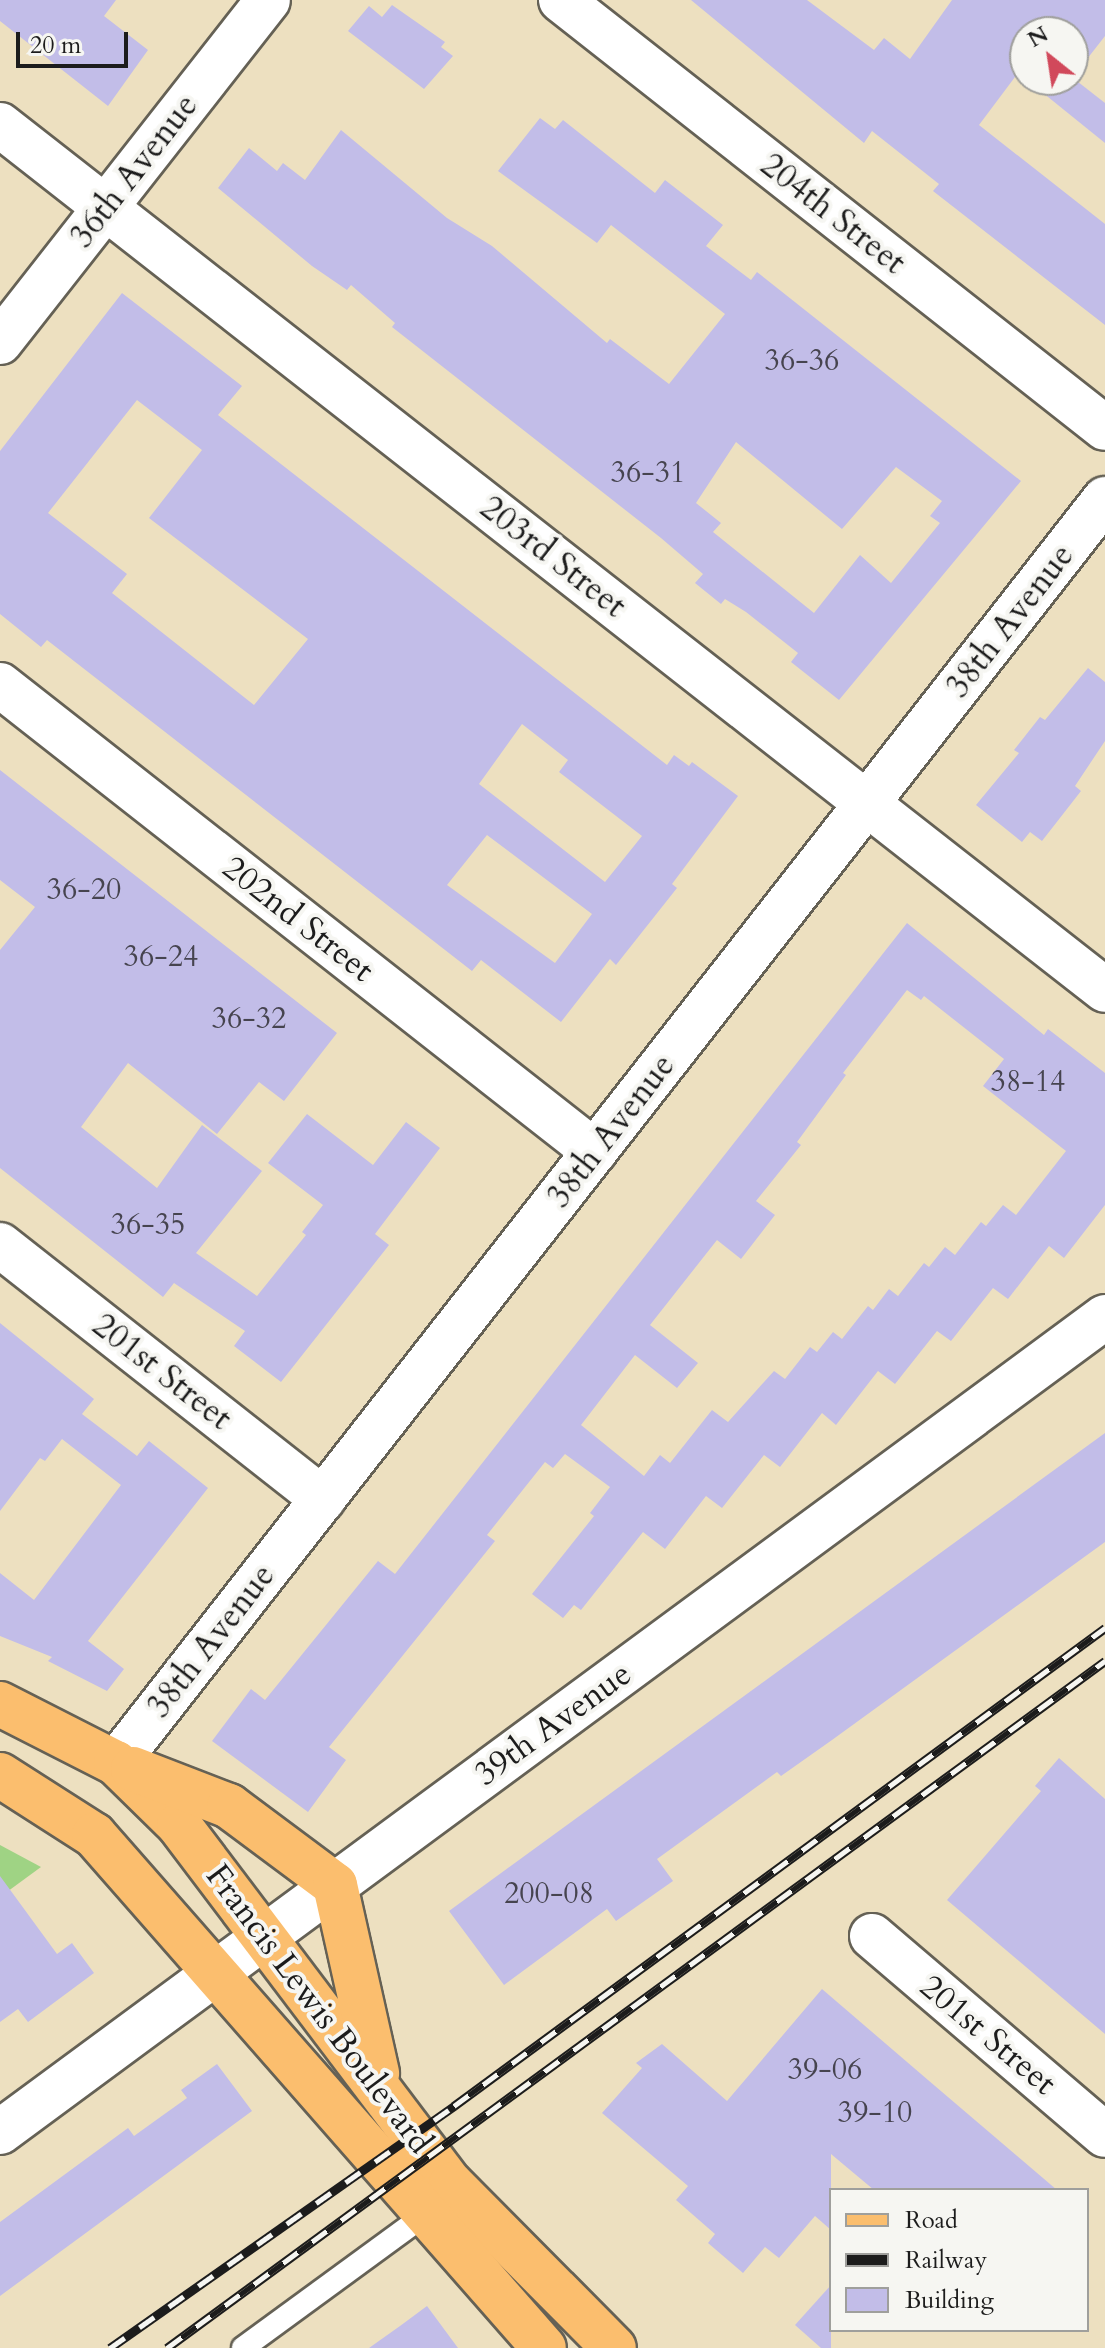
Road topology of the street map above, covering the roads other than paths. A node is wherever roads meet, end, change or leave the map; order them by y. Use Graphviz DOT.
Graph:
graph roads {
  1 [pos="268,0"];
  2 [pos="561,0"];
  3 [pos="0,125"];
  4 [pos="106,207"];
  5 [pos="0,342"];
  6 [pos="1105,428"];
  7 [pos="1105,499"];
  8 [pos="0,685"];
  9 [pos="868,802"];
  10 [pos="1105,990"];
  11 [pos="595,1152"];
  12 [pos="0,1245"];
  13 [pos="1105,1317"];
  14 [pos="323,1499"];
  15 [pos="0,1704"];
  16 [pos="116,1763"];
  17 [pos="0,1775"];
  18 [pos="335,1885"];
  19 [pos="872,1936"];
  20 [pos="265,1937"];
  21 [pos="215,1974"];
  22 [pos="380,2087"];
  23 [pos="0,2132"];
  24 [pos="1105,2135"];
  25 [pos="425,2215"];
  26 [pos="243,2348"];
  27 [pos="544,2348"];
  28 [pos="614,2348"];
  1 -- 4 [label="street, 36th Avenue"];
  2 -- 6 [label="street, 204th Street"];
  3 -- 4 [label="street, 203rd Street"];
  4 -- 5 [label="street, 36th Avenue"];
  4 -- 9 [label="street, 203rd Street"];
  7 -- 9 [label="street, 38th Avenue"];
  8 -- 11 [label="street, 202nd Street"];
  9 -- 10 [label="street, 203rd Street"];
  9 -- 11 [label="street, 38th Avenue"];
  11 -- 14 [label="street, 38th Avenue"];
  12 -- 14 [label="street, 201st Street"];
  13 -- 18 [label="street, 39th Avenue"];
  14 -- 16 [label="street, 38th Avenue"];
  15 -- 16 [label="main road, Francis Lewis Boulevard"];
  16 -- 18 [label="main road"];
  16 -- 20 [label="main road, Francis Lewis Boulevard"];
  17 -- 21 [label="main road, Francis Lewis Boulevard"];
  18 -- 20 [label="street, 39th Avenue"];
  18 -- 22 [label="main road"];
  19 -- 24 [label="street, 201st Street"];
  20 -- 21 [label="street, 39th Avenue"];
  20 -- 22 [label="main road, Francis Lewis Boulevard"];
  21 -- 23 [label="street, 39th Avenue"];
  21 -- 25 [label="main road, Francis Lewis Boulevard"];
  22 -- 28 [label="main road, Francis Lewis Boulevard"];
  25 -- 26 [label="lane"];
  25 -- 27 [label="main road, Francis Lewis Boulevard"];
}
